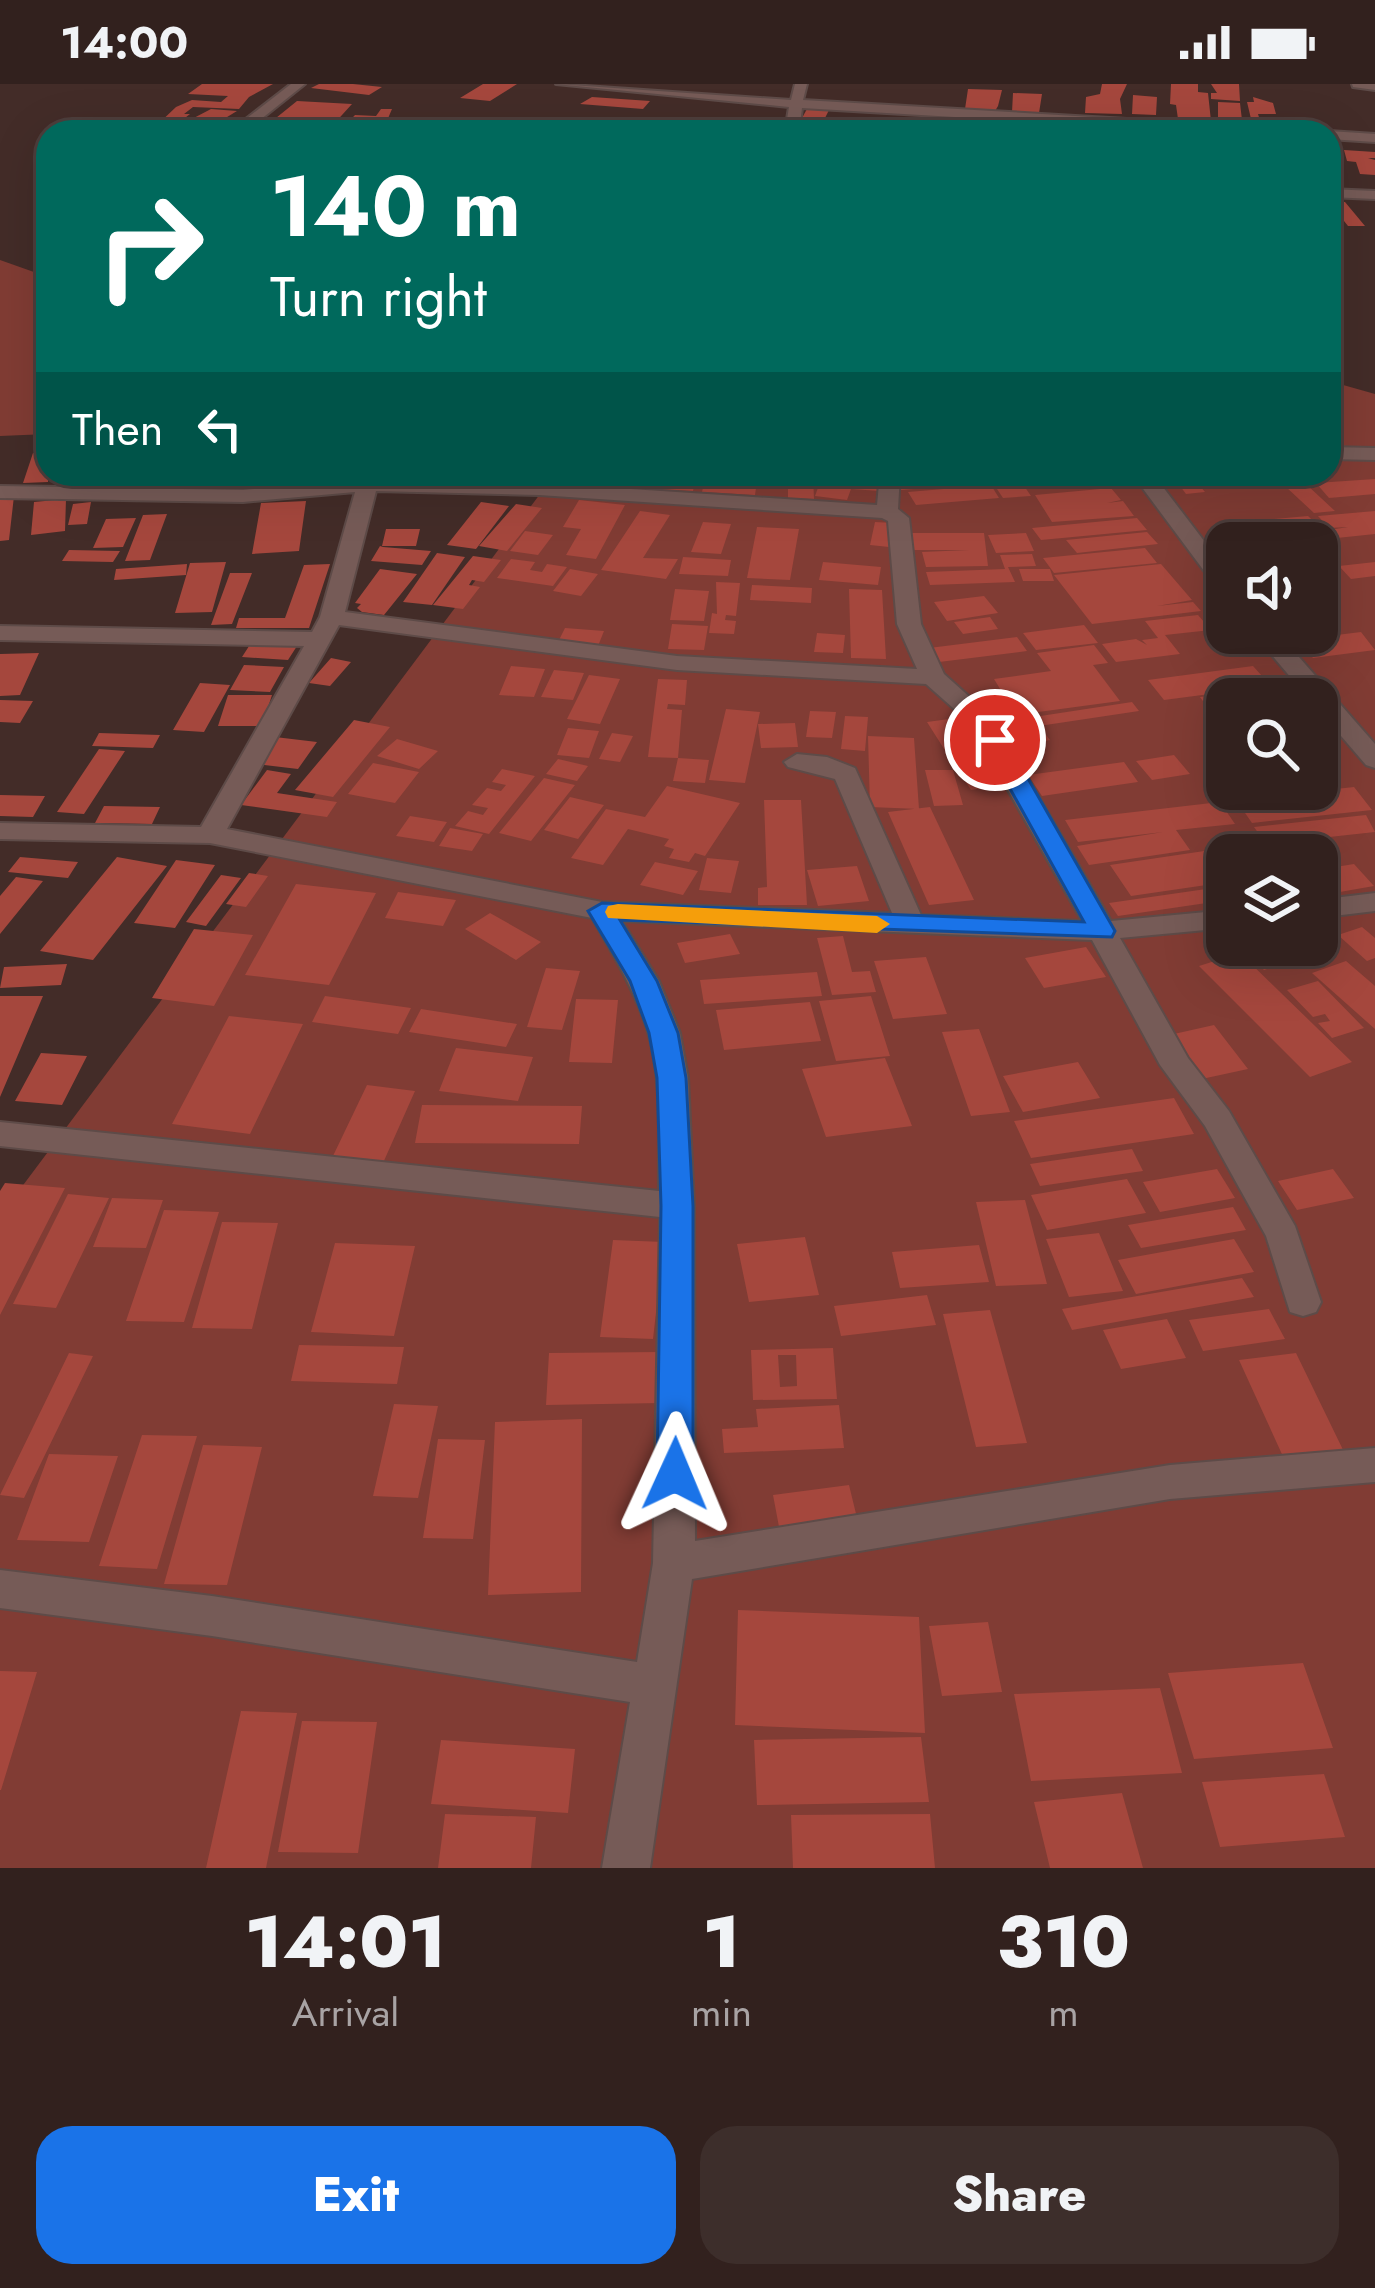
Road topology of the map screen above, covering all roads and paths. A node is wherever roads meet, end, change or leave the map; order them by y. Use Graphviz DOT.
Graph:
graph roads {
  1 [pos="299,84"];
  2 [pos="562,84"];
  3 [pos="801,84"];
  4 [pos="1358,84"];
  5 [pos="1375,86"];
  6 [pos="796,104"];
  7 [pos="252,120"];
  8 [pos="794,120"];
  9 [pos="1073,120"];
  10 [pos="1341,136"];
  11 [pos="1375,138"];
  12 [pos="1341,194"];
  13 [pos="1375,195"];
  14 [pos="1341,453"];
  15 [pos="1375,454"];
  16 [pos="317,486"];
  17 [pos="367,486"];
  18 [pos="488,486"];
  19 [pos="889,486"];
  20 [pos="1151,486"];
  21 [pos="0,492"];
  22 [pos="887,512"];
  23 [pos="1206,558"];
  24 [pos="326,628"];
  25 [pos="0,633"];
  26 [pos="1283,654"];
  27 [pos="933,677"];
  28 [pos="1375,760"];
  29 [pos="797,762"];
  30 [pos="0,832"];
  31 [pos="210,835"];
  32 [pos="1375,902"];
  33 [pos="1338,906"];
  34 [pos="602,911"];
  35 [pos="1206,921"];
  36 [pos="911,926"];
  37 [pos="1102,931"];
  38 [pos="0,1134"];
  39 [pos="677,1206"];
  40 [pos="1303,1302"];
  41 [pos="1375,1465"];
  42 [pos="674,1563"];
  43 [pos="0,1589"];
  44 [pos="653,1685"];
  45 [pos="626,1868"];
  1 -- 7 [label="street"];
  2 -- 6 [label="street"];
  3 -- 6 [label="street"];
  4 -- 5 [label="street"];
  6 -- 8 [label="street"];
  6 -- 9 [label="street"];
  10 -- 11 [label="street"];
  12 -- 13 [label="street"];
  14 -- 15 [label="street"];
  16 -- 21 [label="street"];
  17 -- 24 [label="street"];
  18 -- 22 [label="street"];
  19 -- 22 [label="street"];
  20 -- 23 [label="street"];
  22 -- 27 [label="street"];
  24 -- 25 [label="street"];
  24 -- 27 [label="street"];
  24 -- 31 [label="street"];
  26 -- 28 [label="street"];
  27 -- 37 [label="street"];
  29 -- 36 [label="street"];
  30 -- 31 [label="street"];
  31 -- 34 [label="street"];
  32 -- 33 [label="street"];
  34 -- 36 [label="street"];
  34 -- 39 [label="street"];
  35 -- 37 [label="street"];
  36 -- 37 [label="street"];
  37 -- 40 [label="street"];
  38 -- 39 [label="street"];
  39 -- 42 [label="street"];
  41 -- 42 [label="street"];
  42 -- 44 [label="street"];
  43 -- 44 [label="street"];
  44 -- 45 [label="street"];
}
